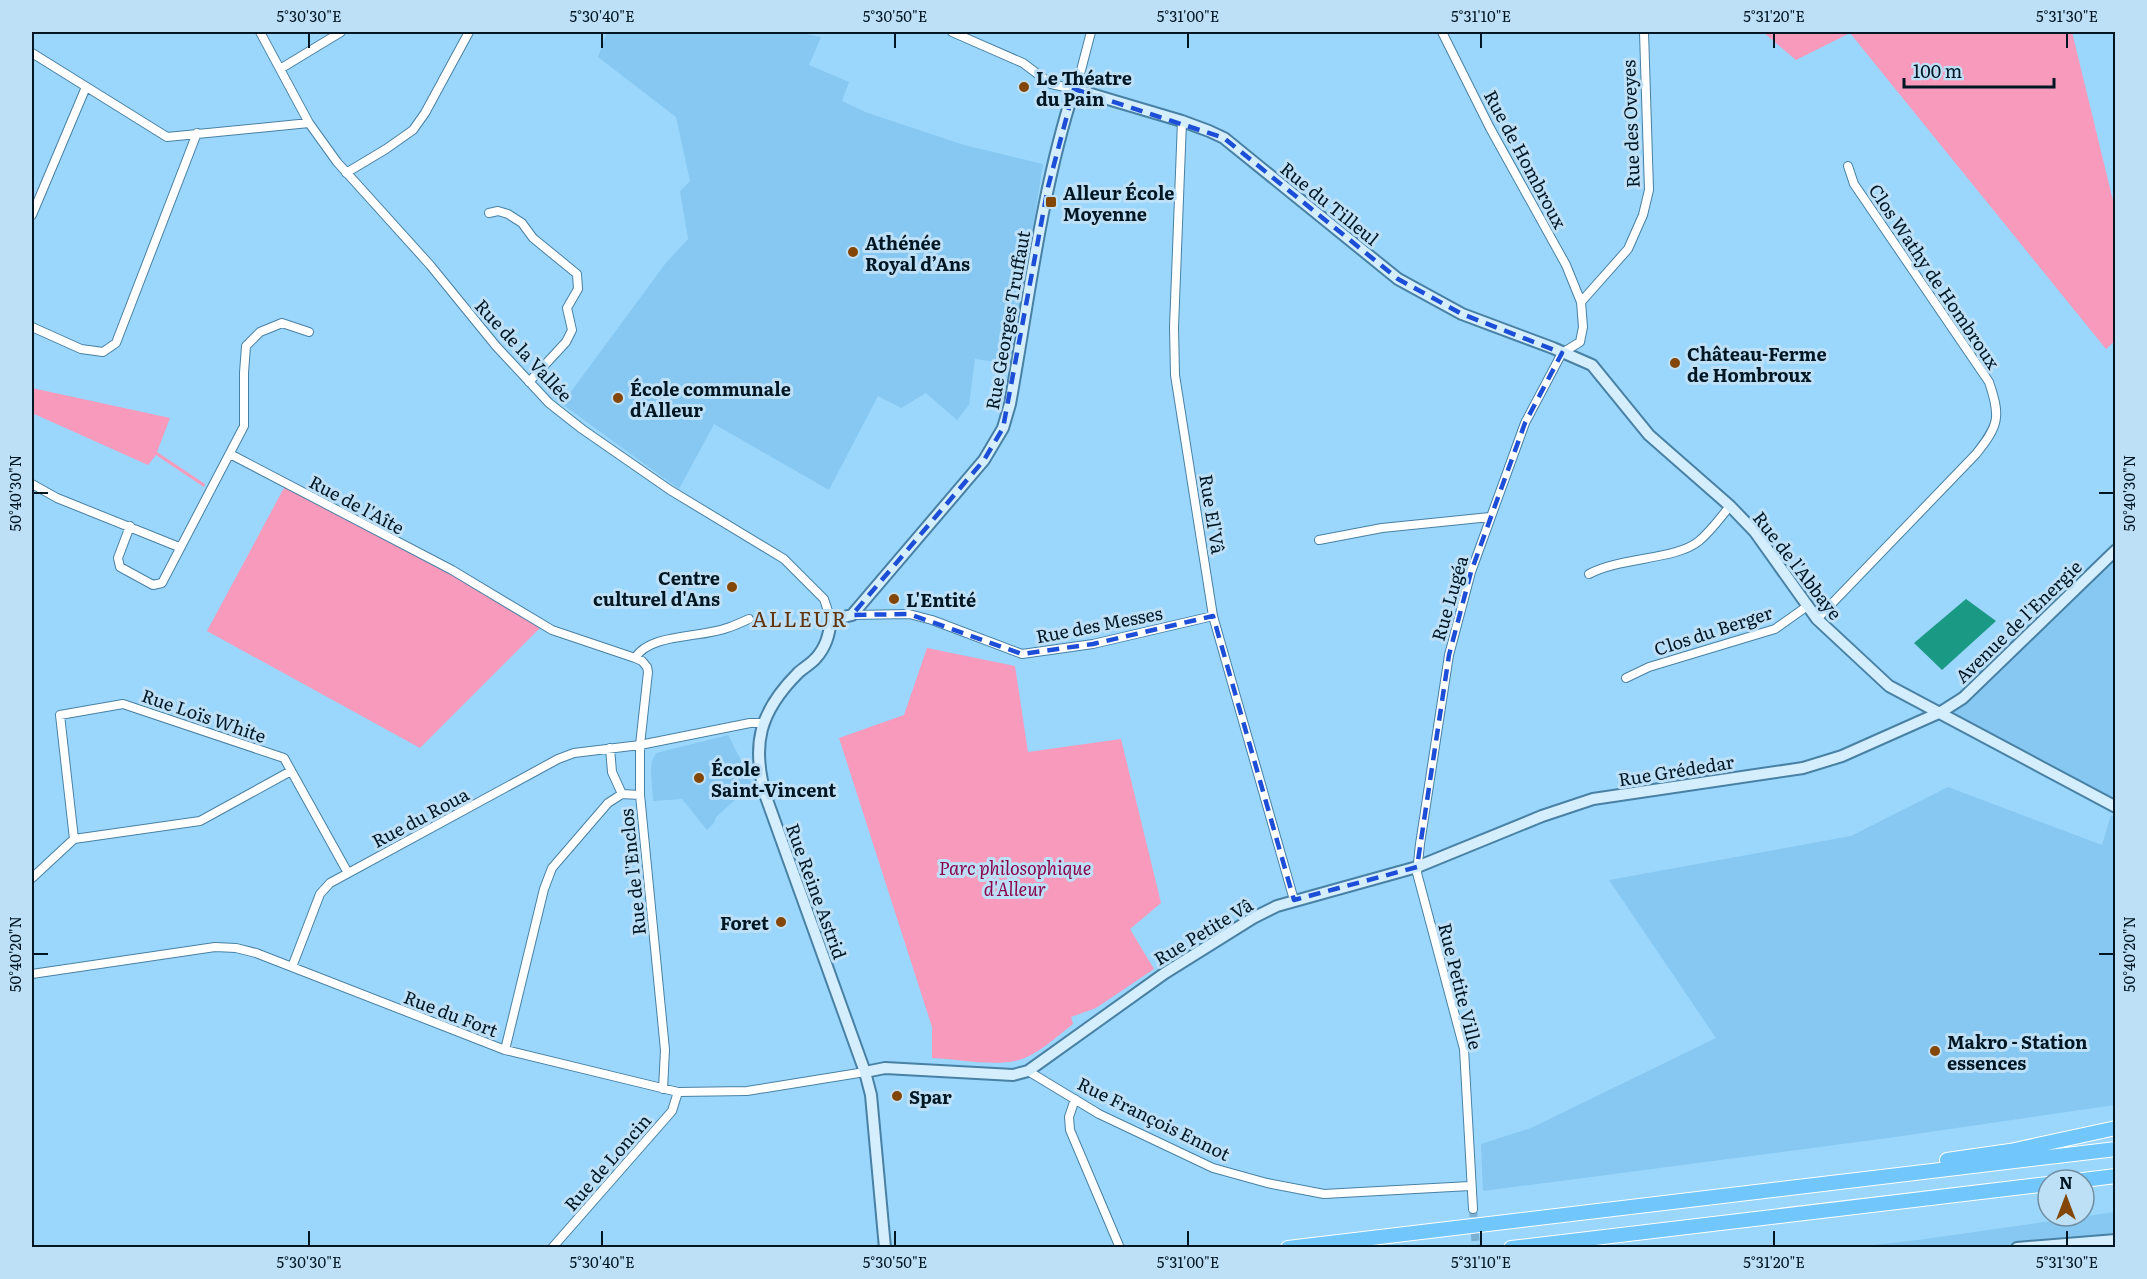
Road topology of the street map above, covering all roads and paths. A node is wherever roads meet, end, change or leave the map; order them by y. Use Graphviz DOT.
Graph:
graph roads {
  1 [pos="260,32"];
  2 [pos="341,32"];
  3 [pos="469,32"];
  4 [pos="952,32"];
  5 [pos="1091,32"];
  6 [pos="1442,32"];
  7 [pos="1644,32"];
  8 [pos="32,53"];
  9 [pos="280,69"];
  10 [pos="86,87"];
  11 [pos="1074,90"];
  12 [pos="1182,121"];
  13 [pos="309,123"];
  14 [pos="197,133"];
  15 [pos="1848,166"];
  16 [pos="346,173"];
  17 [pos="489,213"];
  18 [pos="32,215"];
  19 [pos="1581,302"];
  20 [pos="32,327"];
  21 [pos="309,332"];
  22 [pos="1562,353"];
  23 [pos="529,382"];
  24 [pos="230,454"];
  25 [pos="32,484"];
  26 [pos="1730,506"];
  27 [pos="1490,517"];
  28 [pos="130,526"];
  29 [pos="1319,540"];
  30 [pos="179,548"];
  31 [pos="2115,550"];
  32 [pos="1589,574"];
  33 [pos="1806,607"];
  34 [pos="852,615"];
  35 [pos="1213,616"];
  36 [pos="749,619"];
  37 [pos="1817,619"];
  38 [pos="831,620"];
  39 [pos="635,658"];
  40 [pos="1626,678"];
  41 [pos="1941,712"];
  42 [pos="762,723"];
  43 [pos="640,745"];
  44 [pos="610,748"];
  45 [pos="291,771"];
  46 [pos="622,794"];
  47 [pos="640,795"];
  48 [pos="2115,807"];
  49 [pos="75,839"];
  50 [pos="1417,867"];
  51 [pos="348,873"];
  52 [pos="32,878"];
  53 [pos="1294,900"];
  54 [pos="292,967"];
  55 [pos="32,974"];
  56 [pos="505,1050"];
  57 [pos="1028,1071"];
  58 [pos="865,1072"];
  59 [pos="663,1089"];
  60 [pos="678,1092"];
  61 [pos="1074,1099"];
  62 [pos="2115,1128"];
  63 [pos="2115,1149"];
  64 [pos="2115,1176"];
  65 [pos="2096,1178"];
  66 [pos="2036,1185"];
  67 [pos="1470,1186"];
  68 [pos="1774,1190"];
  69 [pos="1473,1209"];
  70 [pos="2115,1240"];
  71 [pos="552,1248"];
  72 [pos="885,1248"];
  73 [pos="1120,1248"];
  74 [pos="1288,1248"];
  75 [pos="1511,1248"];
  76 [pos="2017,1248"];
  1 -- 9 [label="street, Rue de la Vallée"];
  2 -- 9 [label="street"];
  3 -- 16 [label="street"];
  4 -- 11 [label="street"];
  5 -- 11 [label="street"];
  6 -- 19 [label="street, Rue de Hombroux"];
  7 -- 19 [label="street, Rue des Oveyes"];
  8 -- 10 [label="street"];
  9 -- 13 [label="street, Rue de la Vallée"];
  10 -- 14 [label="street"];
  10 -- 18 [label="street"];
  11 -- 12 [label="street, Rue du Tilleul"];
  11 -- 34 [label="street, Rue Georges Truffaut"];
  12 -- 22 [label="street, Rue du Tilleul"];
  12 -- 35 [label="street, Rue El'Vâ"];
  13 -- 14 [label="street"];
  13 -- 16 [label="street, Rue de la Vallée"];
  14 -- 20 [label="street"];
  15 -- 37 [label="street, Clos Wathy de Hombroux"];
  16 -- 23 [label="street, Rue de la Vallée"];
  17 -- 23 [label="street"];
  19 -- 22 [label="street, Rue Lugéa"];
  21 -- 24 [label="street"];
  22 -- 26 [label="street, Rue de l'Abbaye"];
  22 -- 27 [label="street, Rue Lugéa"];
  23 -- 38 [label="street, Rue de la Vallée"];
  24 -- 30 [label="street"];
  24 -- 39 [label="street, Rue de l'Aîte"];
  25 -- 28 [label="street"];
  26 -- 32 [label="street"];
  26 -- 33 [label="street, Rue de l'Abbaye"];
  27 -- 29 [label="street"];
  27 -- 50 [label="street, Rue Lugéa"];
  28 -- 30 [label="street"];
  28 -- 30 [label="street"];
  31 -- 41 [label="street, Avenue de l'Energie"];
  33 -- 37 [label="street, Rue de l'Abbaye"];
  33 -- 40 [label="street, Clos du Berger"];
  34 -- 35 [label="street, Rue des Messes"];
  34 -- 38 [label="street"];
  35 -- 53 [label="street, Rue El'Vâ"];
  36 -- 39 [label="street"];
  37 -- 41 [label="street, Rue de l'Abbaye"];
  38 -- 42 [label="street, Rue Reine Astrid"];
  39 -- 43 [label="street, Rue de l'Enclos"];
  41 -- 48 [label="street, Rue de l'Abbaye"];
  41 -- 50 [label="street, Rue Grédedar"];
  42 -- 43 [label="street, Rue du Roua"];
  42 -- 58 [label="street, Rue Reine Astrid"];
  43 -- 44 [label="street, Rue du Roua"];
  43 -- 47 [label="street, Rue de l'Enclos"];
  44 -- 46 [label="street"];
  44 -- 51 [label="street, Rue du Roua"];
  45 -- 49 [label="street"];
  45 -- 49 [label="street, Rue Loïs White"];
  45 -- 51 [label="street"];
  46 -- 47 [label="street"];
  46 -- 56 [label="street"];
  47 -- 59 [label="street, Rue de l'Enclos"];
  49 -- 52 [label="street"];
  50 -- 53 [label="street, Rue Petite Vâ"];
  50 -- 67 [label="street, Rue Petite Ville"];
  51 -- 54 [label="street, Rue du Roua"];
  53 -- 57 [label="street, Rue Petite Vâ"];
  54 -- 55 [label="street, Rue du Fort"];
  54 -- 56 [label="street, Rue du Fort"];
  56 -- 59 [label="street, Rue du Fort"];
  57 -- 58 [label="street"];
  57 -- 61 [label="street, Rue François Ennot"];
  58 -- 60 [label="street, Rue du Fort"];
  58 -- 72 [label="street, Rue Reine Astrid"];
  59 -- 60 [label="street, Rue du Fort"];
  60 -- 71 [label="street, Rue de Loncin"];
  61 -- 67 [label="street, Rue François Ennot"];
  61 -- 73 [label="street"];
  62 -- 68 [label="highway"];
  63 -- 68 [label="highway"];
  64 -- 65 [label="highway"];
  66 -- 75 [label="highway"];
  67 -- 69 [label="street, Rue Petite Ville"];
  68 -- 74 [label="highway"];
  70 -- 76 [label="street"];
}
